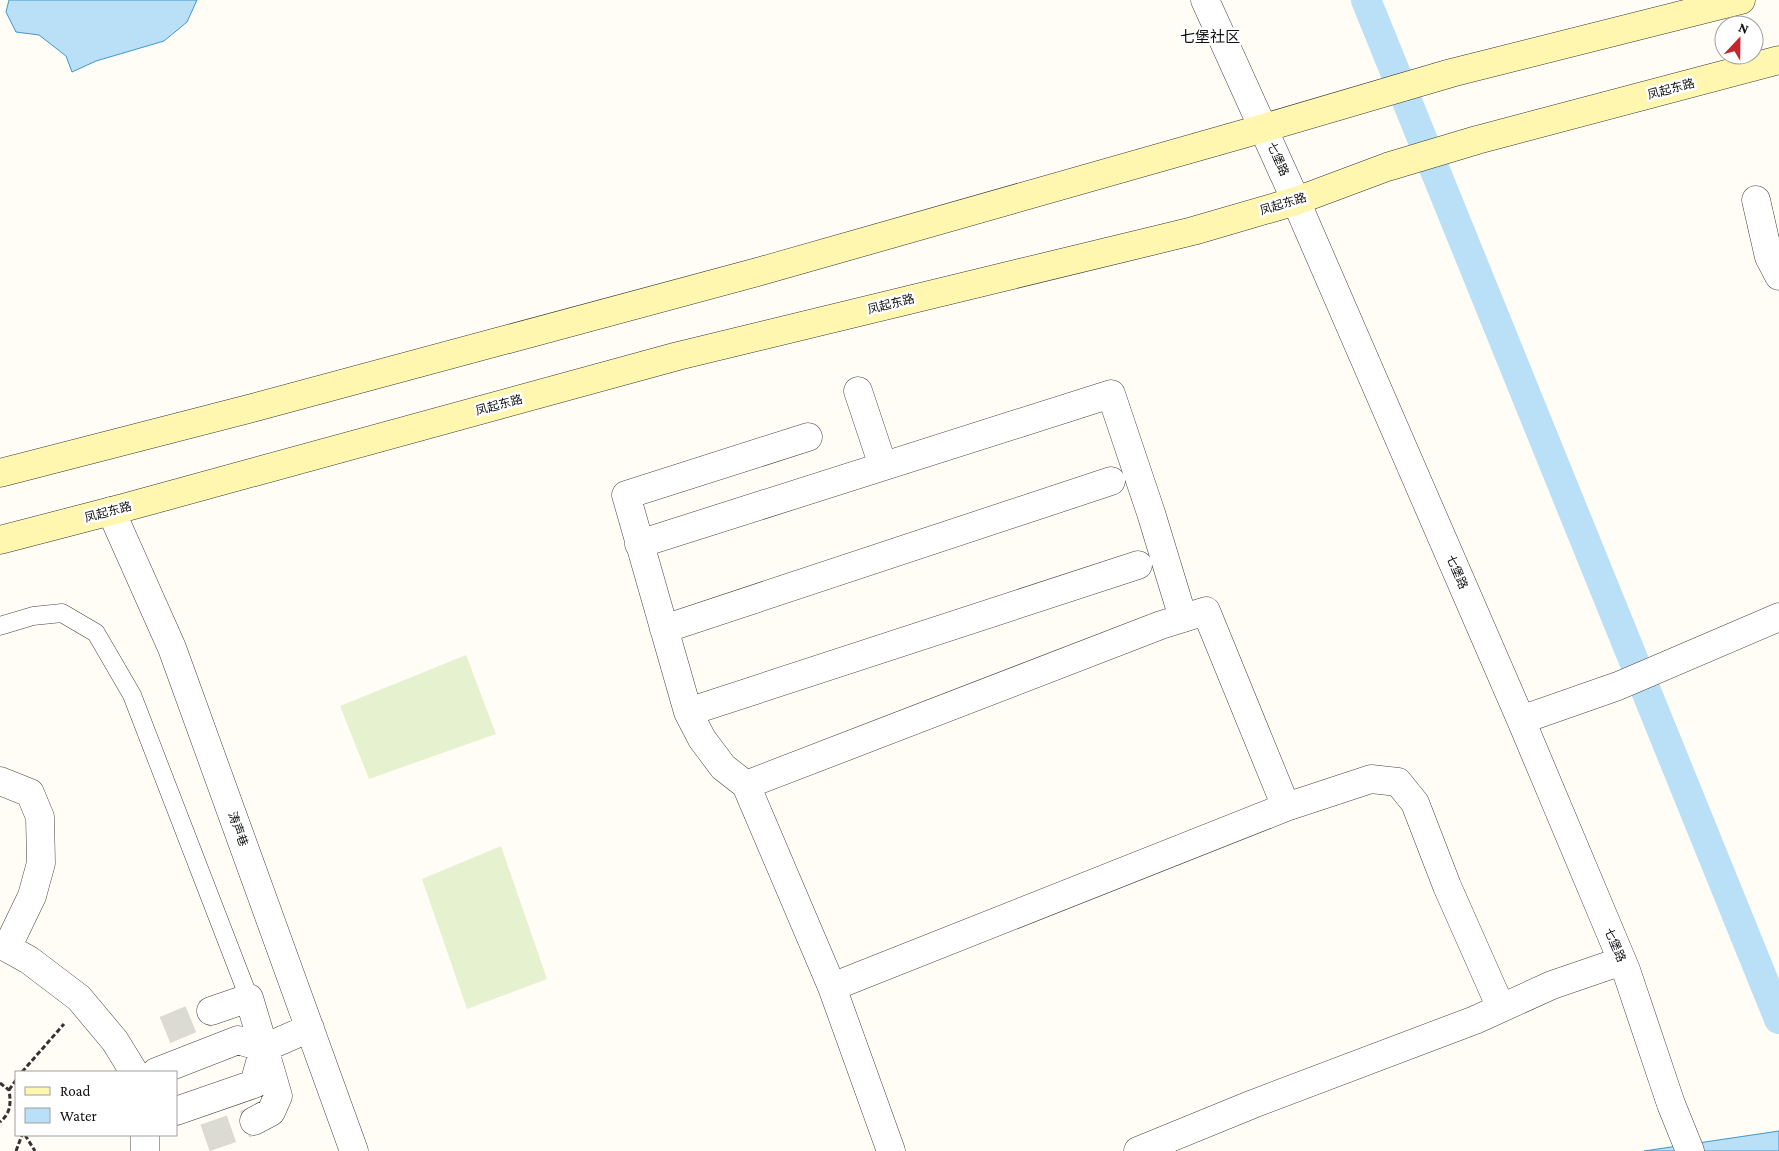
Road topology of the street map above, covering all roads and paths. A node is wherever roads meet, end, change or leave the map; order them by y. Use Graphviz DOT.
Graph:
graph roads {
  1 [pos="1205,0"];
  2 [pos="1741,0"];
  3 [pos="1779,60"];
  4 [pos="1264,128"];
  5 [pos="1756,200"];
  6 [pos="1296,201"];
  7 [pos="1779,276"];
  8 [pos="858,391"];
  9 [pos="808,437"];
  10 [pos="883,466"];
  11 [pos="0,473"];
  12 [pos="1111,481"];
  13 [pos="111,511"];
  14 [pos="0,540"];
  15 [pos="639,544"];
  16 [pos="1138,565"];
  17 [pos="1779,617"];
  18 [pos="1183,618"];
  19 [pos="0,626"];
  20 [pos="664,629"];
  21 [pos="688,712"];
  22 [pos="1521,720"];
  23 [pos="0,781"];
  24 [pos="746,785"];
  25 [pos="1286,807"];
  26 [pos="3,946"];
  27 [pos="1622,961"];
  28 [pos="832,987"];
  29 [pos="79,998"];
  30 [pos="249,998"];
  31 [pos="1501,1008"];
  32 [pos="211,1011"];
  33 [pos="310,1028"];
  34 [pos="264,1048"];
  35 [pos="23,1071"];
  36 [pos="133,1071"];
  37 [pos="159,1071"];
  38 [pos="15,1081"];
  39 [pos="0,1083"];
  40 [pos="8,1090"];
  41 [pos="178,1110"];
  42 [pos="254,1121"];
  43 [pos="0,1122"];
  44 [pos="24,1136"];
  45 [pos="25,1136"];
  46 [pos="145,1136"];
  47 [pos="1687,1143"];
  48 [pos="16,1151"];
  49 [pos="35,1151"];
  50 [pos="145,1151"];
  51 [pos="354,1151"];
  52 [pos="891,1151"];
  53 [pos="1138,1151"];
  1 -- 4 [label="street, 七堡路"];
  2 -- 4 [label="main road"];
  3 -- 6 [label="main road, 凤起东路"];
  4 -- 6 [label="street, 七堡路"];
  4 -- 11 [label="main road"];
  5 -- 7 [label="street"];
  6 -- 13 [label="main road, 凤起东路"];
  6 -- 22 [label="street, 七堡路"];
  8 -- 10 [label="street"];
  9 -- 15 [label="street"];
  10 -- 15 [label="street"];
  10 -- 18 [label="street"];
  12 -- 20 [label="street"];
  13 -- 14 [label="main road, 凤起东路"];
  13 -- 33 [label="street, 涛声巷"];
  15 -- 20 [label="street"];
  16 -- 21 [label="street"];
  17 -- 22 [label="street"];
  18 -- 24 [label="street"];
  18 -- 25 [label="street"];
  19 -- 30 [label="lane"];
  20 -- 21 [label="street"];
  21 -- 24 [label="street"];
  22 -- 27 [label="street, 七堡路"];
  23 -- 26 [label="street"];
  24 -- 28 [label="street"];
  25 -- 28 [label="street"];
  25 -- 31 [label="street"];
  26 -- 29 [label="street"];
  27 -- 31 [label="street"];
  27 -- 47 [label="street, 七堡路"];
  28 -- 52 [label="street"];
  29 -- 35 [label="path"];
  29 -- 36 [label="street"];
  30 -- 32 [label="street"];
  30 -- 34 [label="street"];
  31 -- 53 [label="street"];
  33 -- 34 [label="street"];
  33 -- 51 [label="street, 涛声巷"];
  34 -- 37 [label="street"];
  34 -- 41 [label="street"];
  34 -- 42 [label="street"];
  38 -- 40 [label="path"];
  39 -- 40 [label="path"];
  40 -- 43 [label="path"];
  44 -- 48 [label="path"];
  45 -- 49 [label="path"];
  46 -- 50 [label="street"];
}
